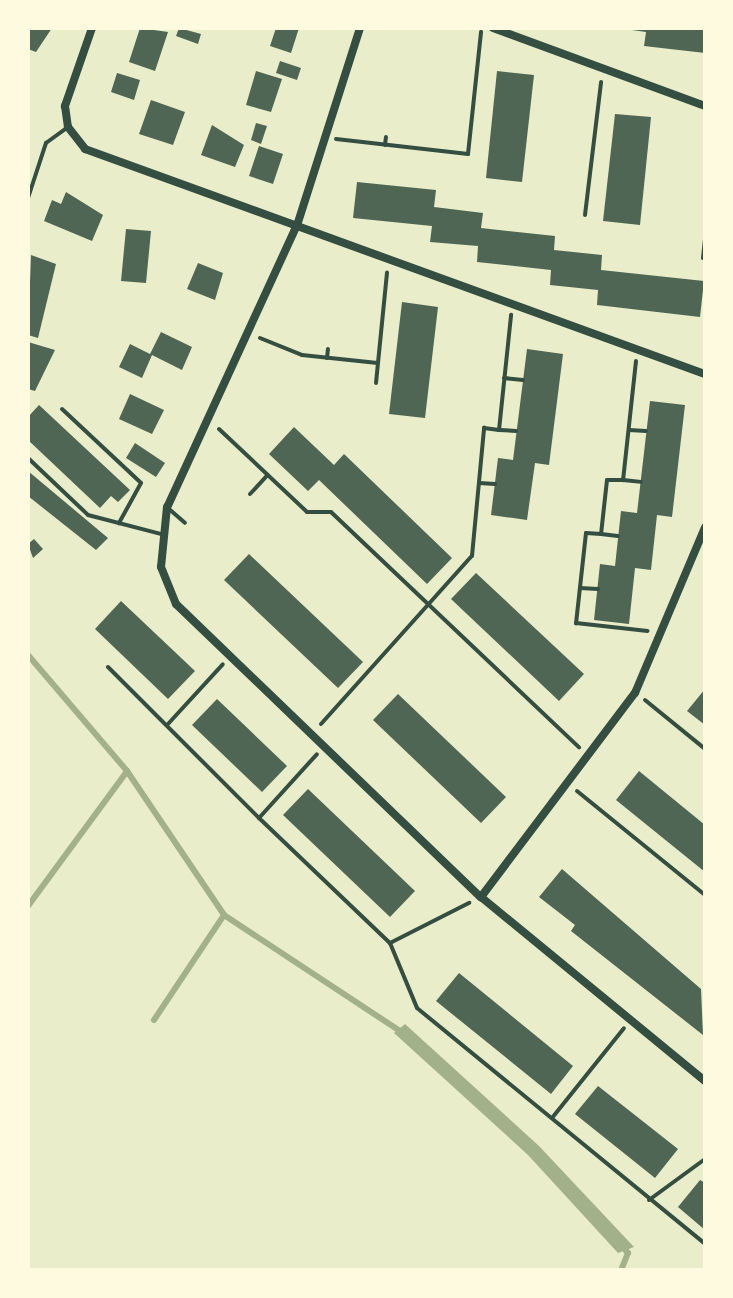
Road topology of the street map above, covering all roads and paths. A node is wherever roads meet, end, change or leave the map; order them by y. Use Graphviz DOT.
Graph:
graph roads {
  1 [pos="92,28"];
  2 [pos="360,28"];
  3 [pos="481,28"];
  4 [pos="493,28"];
  5 [pos="602,68"];
  6 [pos="705,106"];
  7 [pos="68,127"];
  8 [pos="386,137"];
  9 [pos="325,138"];
  10 [pos="385,145"];
  11 [pos="28,198"];
  12 [pos="585,215"];
  13 [pos="297,225"];
  14 [pos="705,240"];
  15 [pos="703,258"];
  16 [pos="389,259"];
  17 [pos="512,305"];
  18 [pos="248,331"];
  19 [pos="328,349"];
  20 [pos="637,351"];
  21 [pos="327,358"];
  22 [pos="378,363"];
  23 [pos="705,374"];
  24 [pos="504,378"];
  25 [pos="523,380"];
  26 [pos="376,383"];
  27 [pos="62,409"];
  28 [pos="208,419"];
  29 [pos="499,430"];
  30 [pos="628,430"];
  31 [pos="516,431"];
  32 [pos="646,431"];
  33 [pos="28,458"];
  34 [pos="268,475"];
  35 [pos="623,480"];
  36 [pos="641,482"];
  37 [pos="479,483"];
  38 [pos="495,484"];
  39 [pos="250,494"];
  40 [pos="167,507"];
  41 [pos="119,523"];
  42 [pos="185,523"];
  43 [pos="705,527"];
  44 [pos="161,534"];
  45 [pos="601,534"];
  46 [pos="618,536"];
  47 [pos="580,588"];
  48 [pos="598,589"];
  49 [pos="427,604"];
  50 [pos="663,633"];
  51 [pos="229,657"];
  52 [pos="108,667"];
  53 [pos="635,693"];
  54 [pos="168,724"];
  55 [pos="311,735"];
  56 [pos="324,747"];
  57 [pos="705,749"];
  58 [pos="589,757"];
  59 [pos="568,784"];
  60 [pos="259,818"];
  61 [pos="705,895"];
  62 [pos="481,897"];
  63 [pos="390,943"];
  64 [pos="630,1020"];
  65 [pos="705,1081"];
  66 [pos="552,1118"];
  67 [pos="705,1159"];
  68 [pos="649,1200"];
  69 [pos="705,1244"];
  1 -- 7 [label="street"];
  2 -- 9 [label="street"];
  3 -- 10 [label="path"];
  4 -- 5 [label="street"];
  5 -- 6 [label="street"];
  5 -- 12 [label="path"];
  7 -- 11 [label="lane"];
  7 -- 13 [label="street"];
  8 -- 10 [label="path"];
  9 -- 10 [label="path"];
  9 -- 13 [label="street"];
  13 -- 16 [label="street"];
  13 -- 18 [label="street"];
  14 -- 15 [label="path"];
  16 -- 17 [label="street"];
  16 -- 22 [label="path"];
  17 -- 20 [label="street"];
  17 -- 24 [label="path"];
  18 -- 21 [label="path"];
  18 -- 28 [label="street"];
  19 -- 21 [label="path"];
  20 -- 23 [label="street"];
  20 -- 30 [label="path"];
  21 -- 22 [label="path"];
  22 -- 26 [label="path"];
  24 -- 25 [label="path"];
  24 -- 29 [label="path"];
  27 -- 41 [label="lane"];
  28 -- 34 [label="path"];
  28 -- 40 [label="street"];
  29 -- 31 [label="path"];
  29 -- 37 [label="path"];
  30 -- 32 [label="path"];
  30 -- 35 [label="path"];
  33 -- 41 [label="lane"];
  34 -- 39 [label="path"];
  34 -- 49 [label="path"];
  35 -- 36 [label="path"];
  35 -- 45 [label="path"];
  37 -- 38 [label="path"];
  37 -- 49 [label="path"];
  40 -- 42 [label="lane"];
  40 -- 44 [label="street"];
  41 -- 44 [label="lane"];
  43 -- 50 [label="street"];
  44 -- 51 [label="street"];
  45 -- 46 [label="path"];
  45 -- 47 [label="path"];
  47 -- 48 [label="path"];
  47 -- 50 [label="path"];
  49 -- 55 [label="path"];
  49 -- 58 [label="path"];
  50 -- 53 [label="street"];
  51 -- 54 [label="path"];
  51 -- 55 [label="street"];
  52 -- 54 [label="path"];
  53 -- 57 [label="path"];
  53 -- 58 [label="street"];
  54 -- 60 [label="path"];
  55 -- 56 [label="street"];
  56 -- 60 [label="path"];
  56 -- 62 [label="street"];
  58 -- 59 [label="street"];
  59 -- 61 [label="path"];
  59 -- 62 [label="street"];
  60 -- 63 [label="path"];
  62 -- 63 [label="path"];
  62 -- 64 [label="street"];
  63 -- 66 [label="path"];
  64 -- 65 [label="street"];
  64 -- 66 [label="path"];
  66 -- 68 [label="path"];
  67 -- 68 [label="path"];
  68 -- 69 [label="path"];
}
